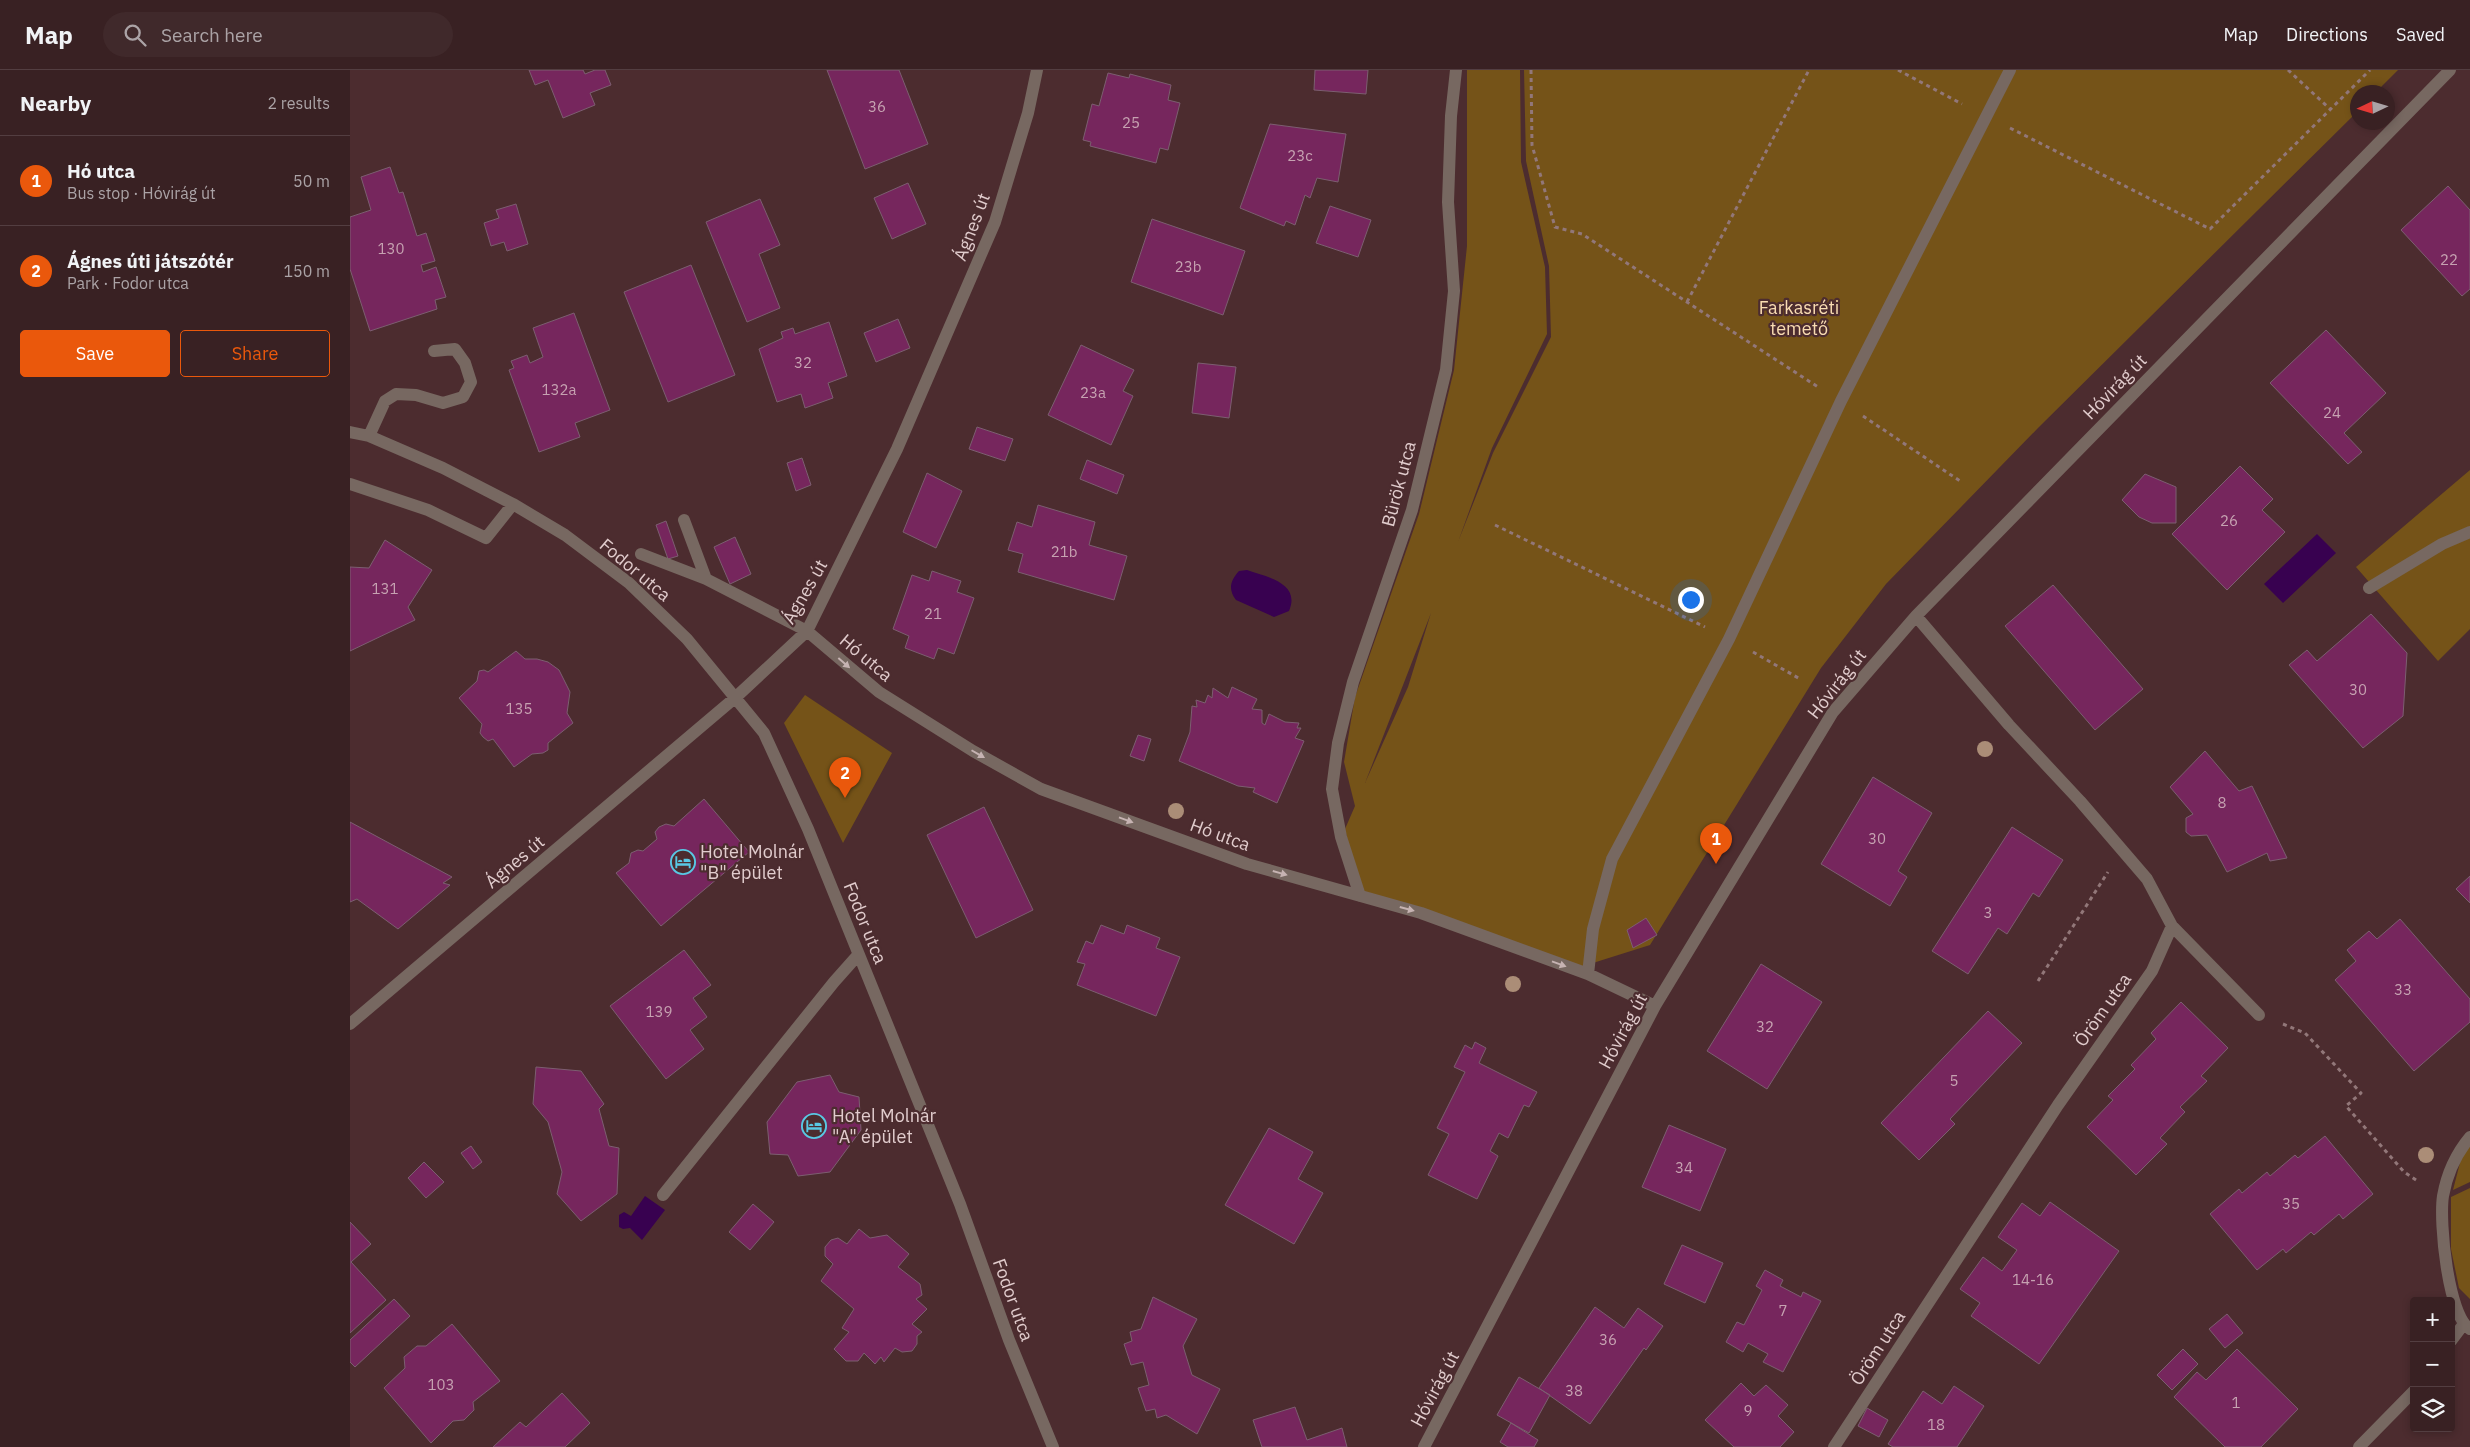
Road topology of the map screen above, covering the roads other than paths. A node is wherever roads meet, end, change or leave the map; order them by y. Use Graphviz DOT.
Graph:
graph roads {
  1 [pos="1037,70"];
  2 [pos="1456,70"];
  3 [pos="2010,70"];
  4 [pos="2450,70"];
  5 [pos="434,351"];
  6 [pos="350,432"];
  7 [pos="368,436"];
  8 [pos="350,484"];
  9 [pos="513,504"];
  10 [pos="684,520"];
  11 [pos="2470,532"];
  12 [pos="641,554"];
  13 [pos="706,579"];
  14 [pos="2369,588"];
  15 [pos="1916,616"];
  16 [pos="807,631"];
  17 [pos="736,697"];
  18 [pos="1360,896"];
  19 [pos="2172,926"];
  20 [pos="858,955"];
  21 [pos="1588,974"];
  22 [pos="1654,1006"];
  23 [pos="2259,1015"];
  24 [pos="350,1024"];
  25 [pos="2470,1137"];
  26 [pos="663,1195"];
  27 [pos="2467,1327"];
  28 [pos="2455,1338"];
  29 [pos="2410,1395"];
  30 [pos="1053,1447"];
  31 [pos="1424,1447"];
  32 [pos="1834,1447"];
  33 [pos="2359,1447"];
  1 -- 16 [label="street, Ágnes út"];
  2 -- 18 [label="street, Bürök utca"];
  3 -- 21 [label="street"];
  4 -- 15 [label="street, Hóvirág út"];
  5 -- 7 [label="street"];
  6 -- 7 [label="street, Fodor utca"];
  7 -- 9 [label="street, Fodor utca"];
  8 -- 9 [label="street"];
  9 -- 17 [label="street, Fodor utca"];
  10 -- 13 [label="street"];
  11 -- 14 [label="street"];
  12 -- 13 [label="street, Hó utca"];
  13 -- 16 [label="street, Hó utca"];
  15 -- 19 [label="street"];
  15 -- 22 [label="street, Hóvirág út"];
  16 -- 17 [label="street, Ágnes út"];
  16 -- 18 [label="street, Hó utca, one-way"];
  17 -- 20 [label="street, Fodor utca"];
  17 -- 24 [label="street, Ágnes út"];
  18 -- 21 [label="street, Hó utca, one-way"];
  19 -- 23 [label="street"];
  19 -- 32 [label="street, Öröm utca"];
  20 -- 26 [label="street"];
  20 -- 30 [label="street, Fodor utca"];
  21 -- 22 [label="street, Hó utca"];
  22 -- 31 [label="street, Hóvirág út"];
  25 -- 27 [label="street"];
  27 -- 28 [label="street"];
  29 -- 33 [label="street"];
}
